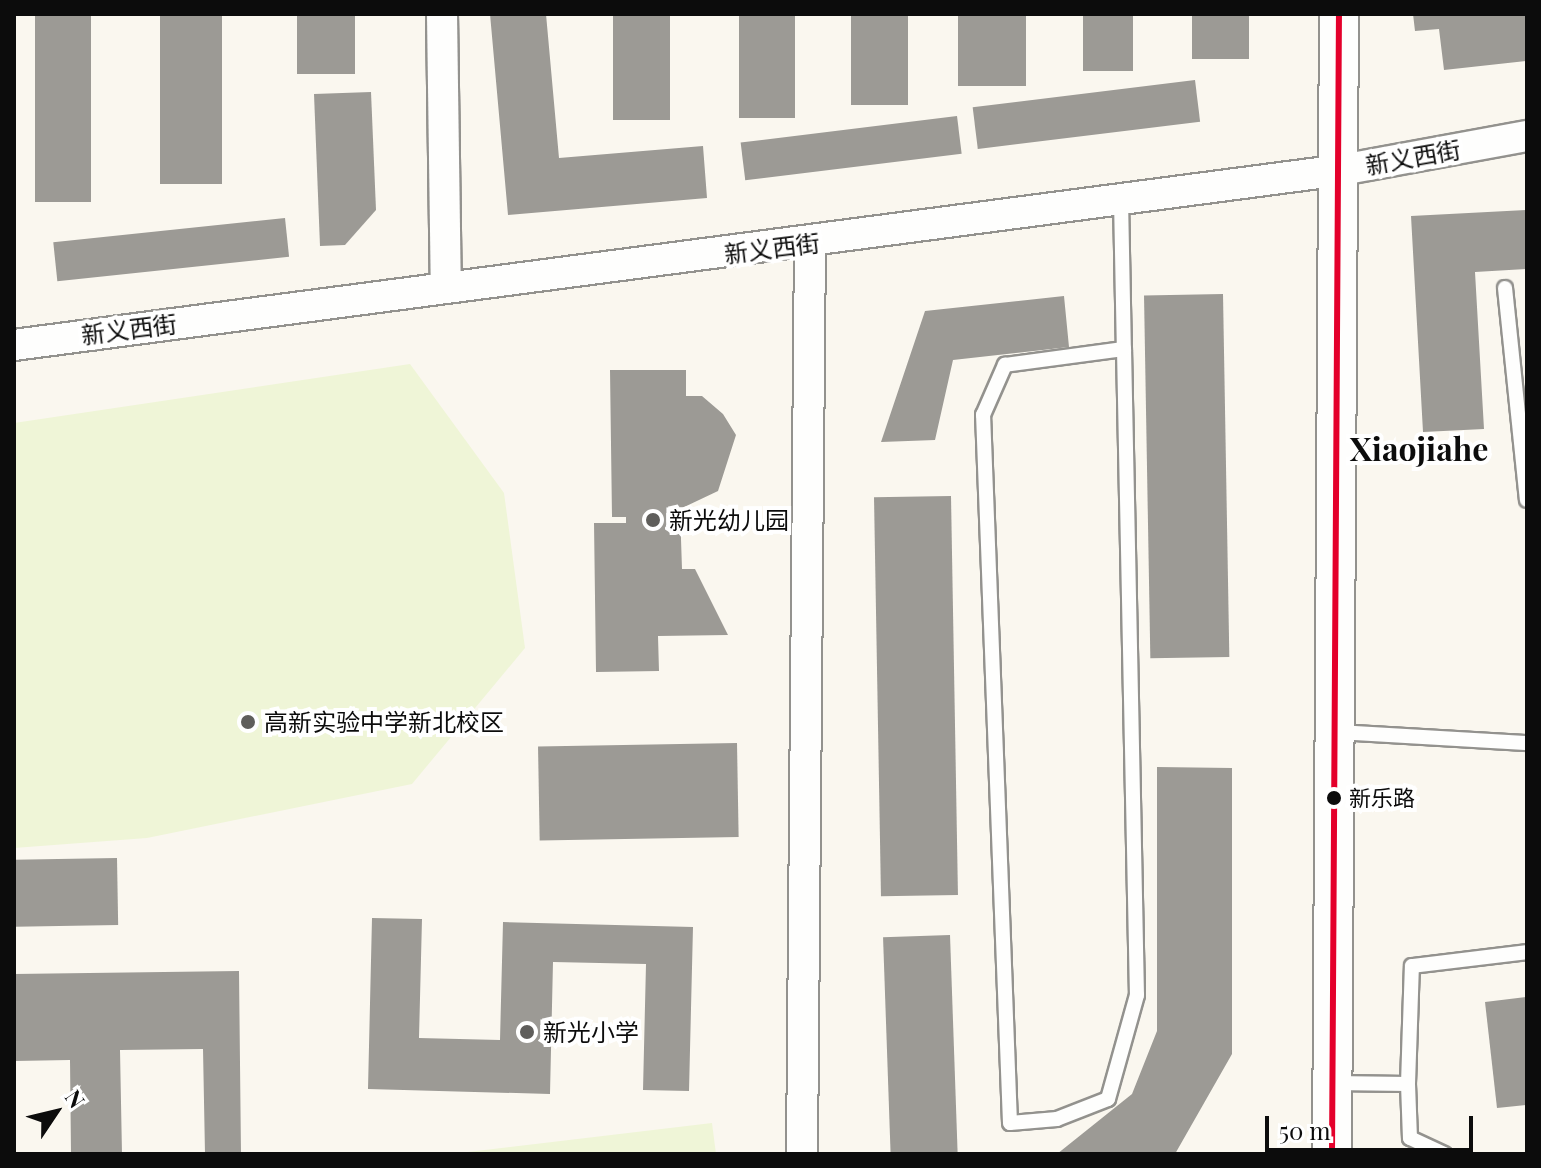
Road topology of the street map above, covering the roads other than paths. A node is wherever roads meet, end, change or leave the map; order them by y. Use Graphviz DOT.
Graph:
graph roads {
  1 [pos="442,14"];
  2 [pos="1339,14"];
  3 [pos="1527,136"];
  4 [pos="1341,170"];
  5 [pos="1121,199"];
  6 [pos="810,243"];
  7 [pos="446,288"];
  8 [pos="1505,288"];
  9 [pos="14,345"];
  10 [pos="1124,349"];
  11 [pos="1527,500"];
  12 [pos="1336,732"];
  13 [pos="1527,743"];
  14 [pos="1527,952"];
  15 [pos="1333,1083"];
  16 [pos="1408,1084"];
  17 [pos="802,1154"];
  18 [pos="1332,1154"];
  19 [pos="1444,1154"];
  1 -- 7 [label="street"];
  2 -- 4 [label="street"];
  3 -- 4 [label="street, 新义西街"];
  4 -- 5 [label="street, 新义西街"];
  4 -- 12 [label="street"];
  5 -- 6 [label="street, 新义西街"];
  5 -- 10 [label="lane"];
  6 -- 7 [label="street, 新义西街"];
  6 -- 17 [label="street"];
  7 -- 9 [label="street, 新义西街"];
  8 -- 11 [label="lane"];
  10 -- 10 [label="lane"];
  12 -- 13 [label="lane"];
  12 -- 15 [label="street"];
  14 -- 16 [label="lane"];
  15 -- 16 [label="lane"];
  15 -- 18 [label="street"];
  16 -- 19 [label="lane"];
}
